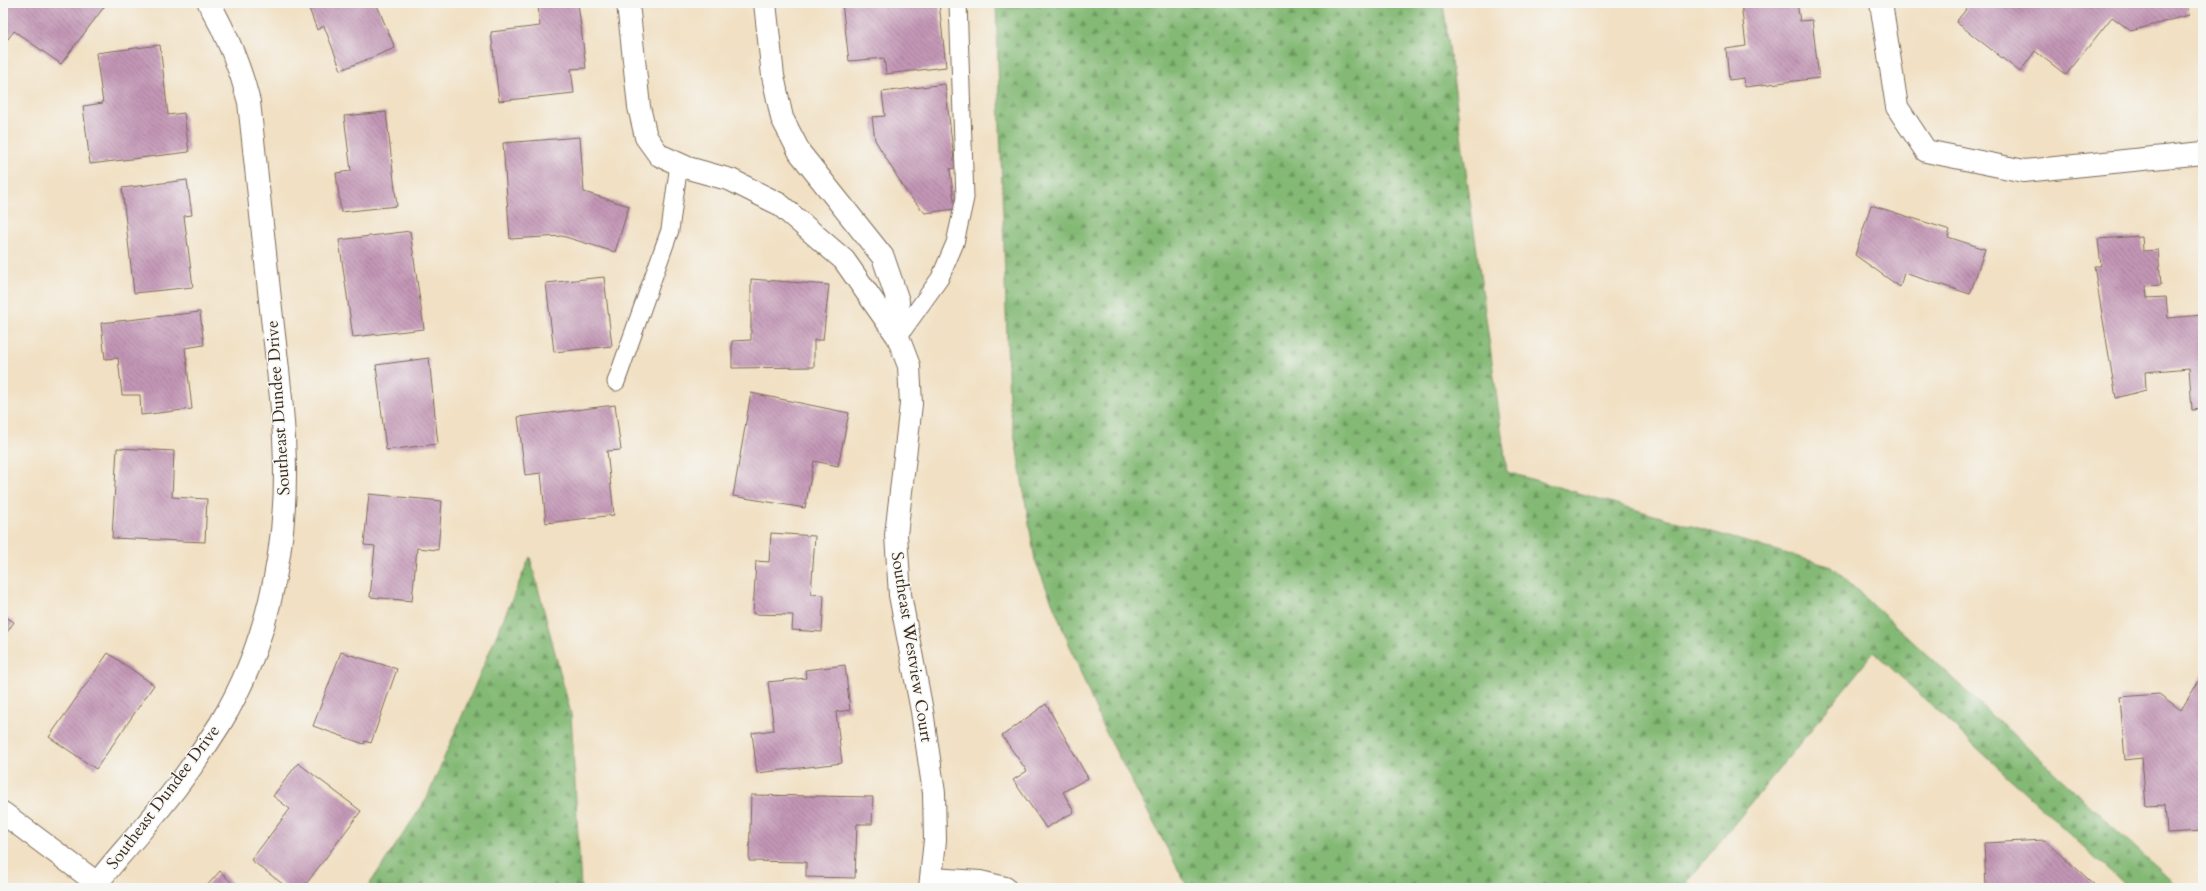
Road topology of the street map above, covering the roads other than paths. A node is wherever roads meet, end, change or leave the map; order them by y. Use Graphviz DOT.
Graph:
graph roads {
  1 [pos="209,3"];
  2 [pos="628,3"];
  3 [pos="765,3"];
  4 [pos="958,3"];
  5 [pos="1881,3"];
  6 [pos="2203,153"];
  7 [pos="679,164"];
  8 [pos="898,337"];
  9 [pos="616,382"];
  10 [pos="3,813"];
  11 [pos="931,883"];
  12 [pos="95,885"];
  13 [pos="1005,888"];
  1 -- 12 [label="street, Southeast Dundee Drive"];
  2 -- 7 [label="street, Southeast Westview Court"];
  3 -- 8 [label="street, Southeast Westview Court"];
  4 -- 8 [label="lane"];
  5 -- 6 [label="street"];
  7 -- 8 [label="street, Southeast Westview Court"];
  7 -- 9 [label="lane"];
  8 -- 11 [label="street, Southeast Westview Court"];
  10 -- 12 [label="street"];
  11 -- 13 [label="street"];
}
